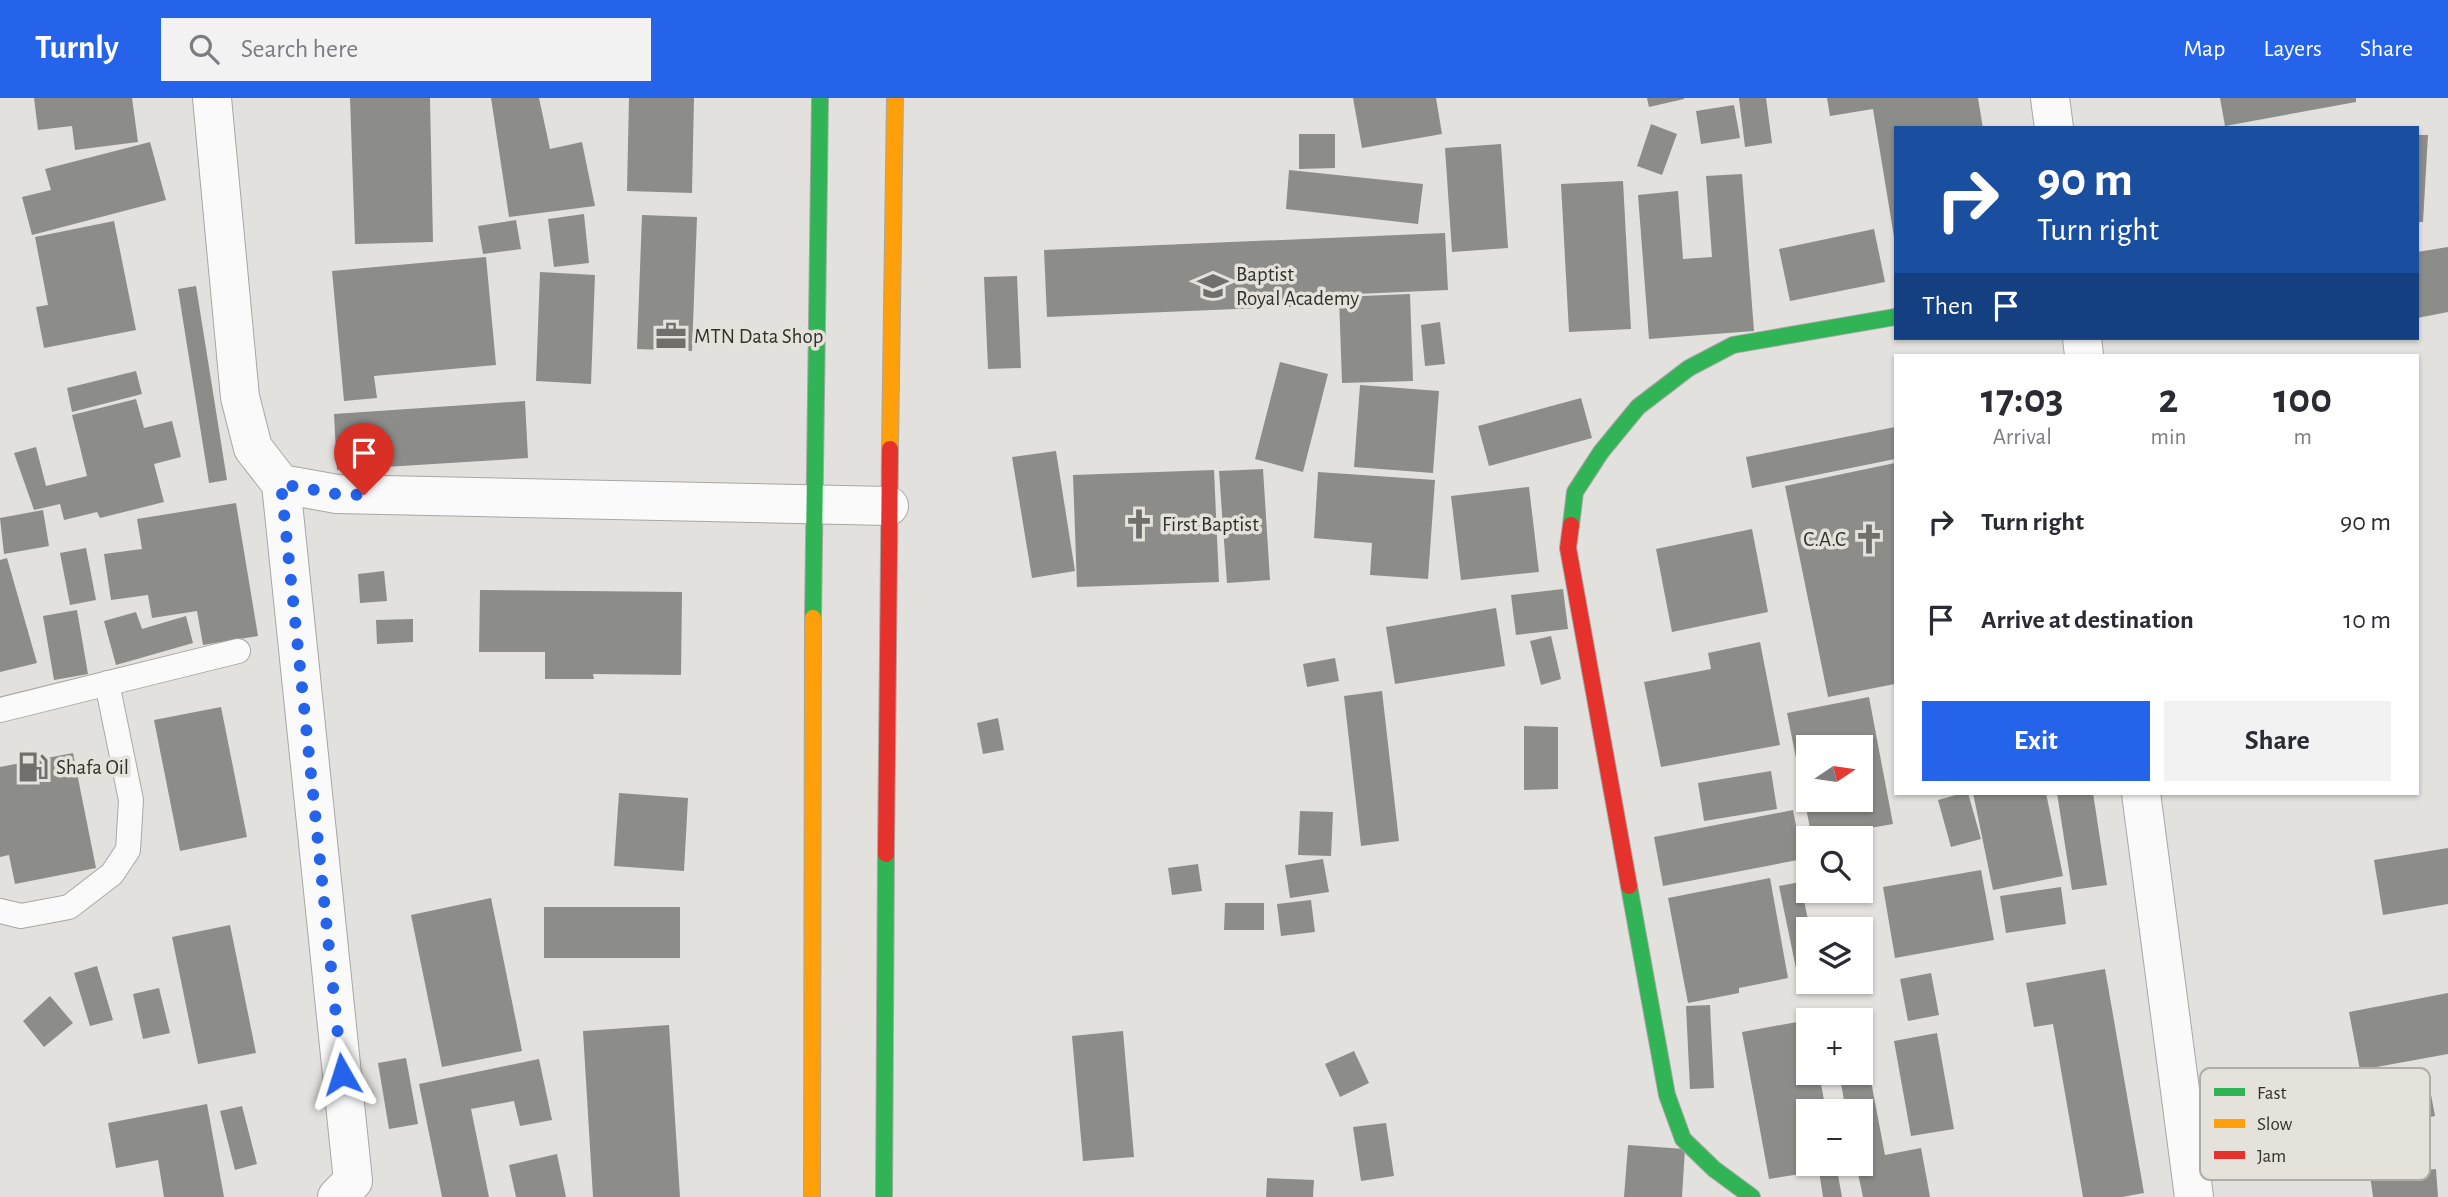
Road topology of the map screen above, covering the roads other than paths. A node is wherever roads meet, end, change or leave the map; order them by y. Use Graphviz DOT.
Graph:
graph roads {
  1 [pos="212,98"];
  2 [pos="820,98"];
  3 [pos="895,98"];
  4 [pos="2050,98"];
  5 [pos="2054,126"];
  6 [pos="1894,317"];
  7 [pos="281,484"];
  8 [pos="813,505"];
  9 [pos="889,506"];
  10 [pos="238,651"];
  11 [pos="107,683"];
  12 [pos="0,710"];
  13 [pos="2141,795"];
  14 [pos="0,911"];
  15 [pos="337,1197"];
  16 [pos="812,1197"];
  17 [pos="884,1197"];
  18 [pos="1752,1197"];
  19 [pos="2194,1197"];
  1 -- 7 [label="street"];
  2 -- 8 [label="main road"];
  3 -- 9 [label="main road"];
  4 -- 5 [label="street"];
  6 -- 18 [label="main road"];
  7 -- 8 [label="street"];
  7 -- 15 [label="street"];
  8 -- 9 [label="street"];
  8 -- 16 [label="main road"];
  9 -- 17 [label="main road"];
  10 -- 11 [label="lane"];
  11 -- 12 [label="lane"];
  11 -- 14 [label="lane"];
  13 -- 19 [label="street"];
}
